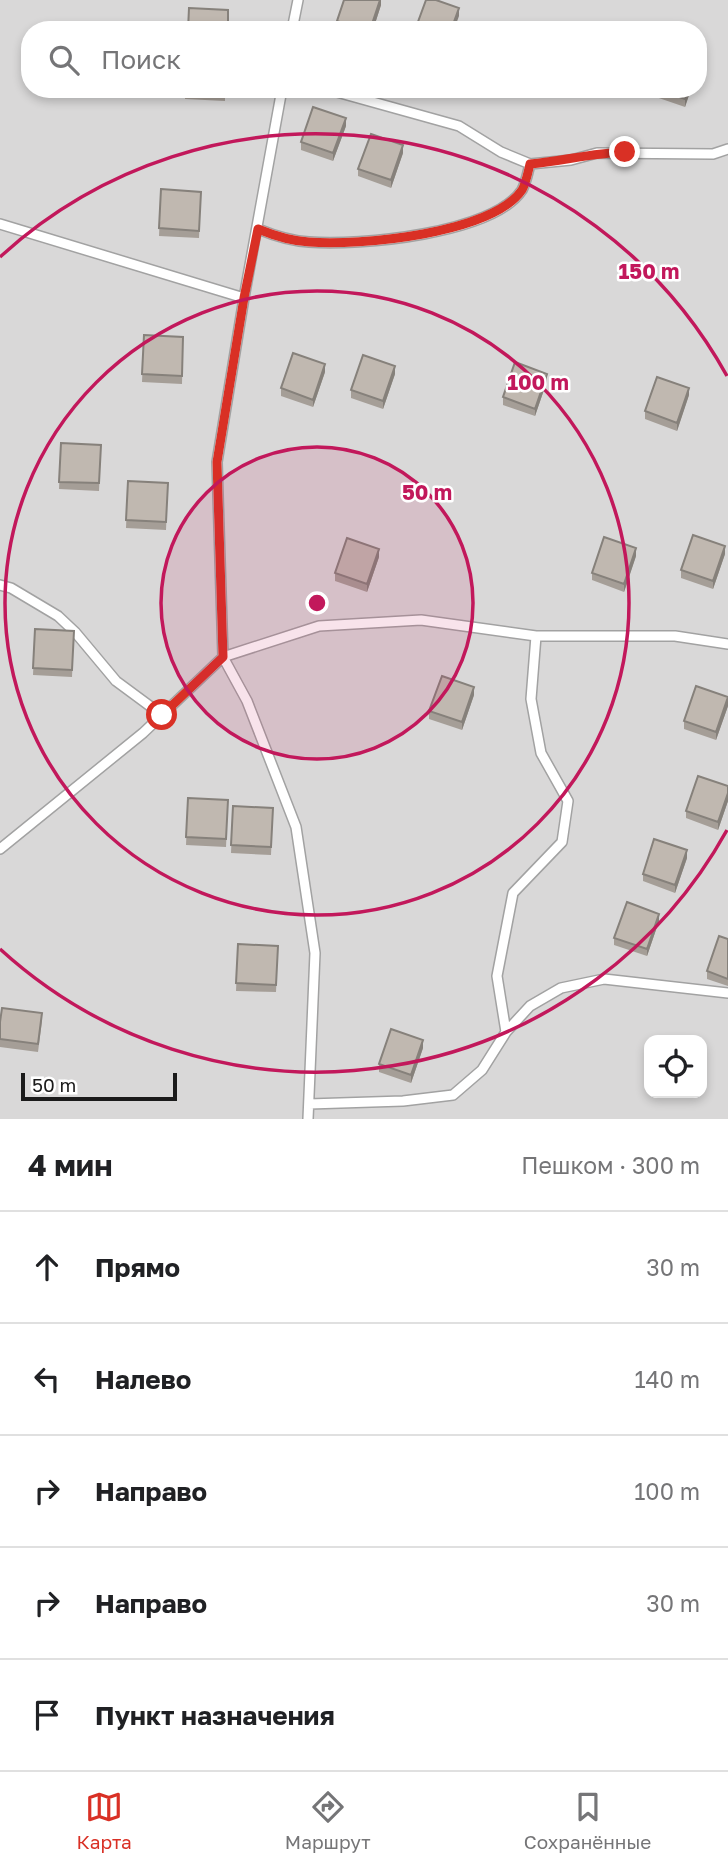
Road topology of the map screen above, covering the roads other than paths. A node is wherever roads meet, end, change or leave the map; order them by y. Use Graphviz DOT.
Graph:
graph roads {
  1 [pos="298,0"];
  2 [pos="294,21"];
  3 [pos="280,98"];
  4 [pos="358,98"];
  5 [pos="728,149"];
  6 [pos="530,164"];
  7 [pos="0,224"];
  8 [pos="258,229"];
  9 [pos="244,298"];
  10 [pos="0,585"];
  11 [pos="536,636"];
  12 [pos="728,644"];
  13 [pos="223,657"];
  14 [pos="162,715"];
  15 [pos="0,849"];
  16 [pos="728,993"];
  17 [pos="506,1032"];
  18 [pos="309,1104"];
  19 [pos="308,1119"];
  1 -- 2 [label="lane"];
  3 -- 8 [label="lane"];
  4 -- 6 [label="lane"];
  5 -- 6 [label="lane"];
  6 -- 8 [label="lane"];
  7 -- 9 [label="lane"];
  8 -- 9 [label="lane"];
  9 -- 13 [label="lane"];
  10 -- 14 [label="lane"];
  11 -- 12 [label="lane"];
  11 -- 13 [label="lane"];
  11 -- 17 [label="lane"];
  13 -- 14 [label="lane"];
  13 -- 18 [label="lane"];
  14 -- 15 [label="lane"];
  16 -- 17 [label="lane"];
  17 -- 18 [label="lane"];
  18 -- 19 [label="lane"];
}
